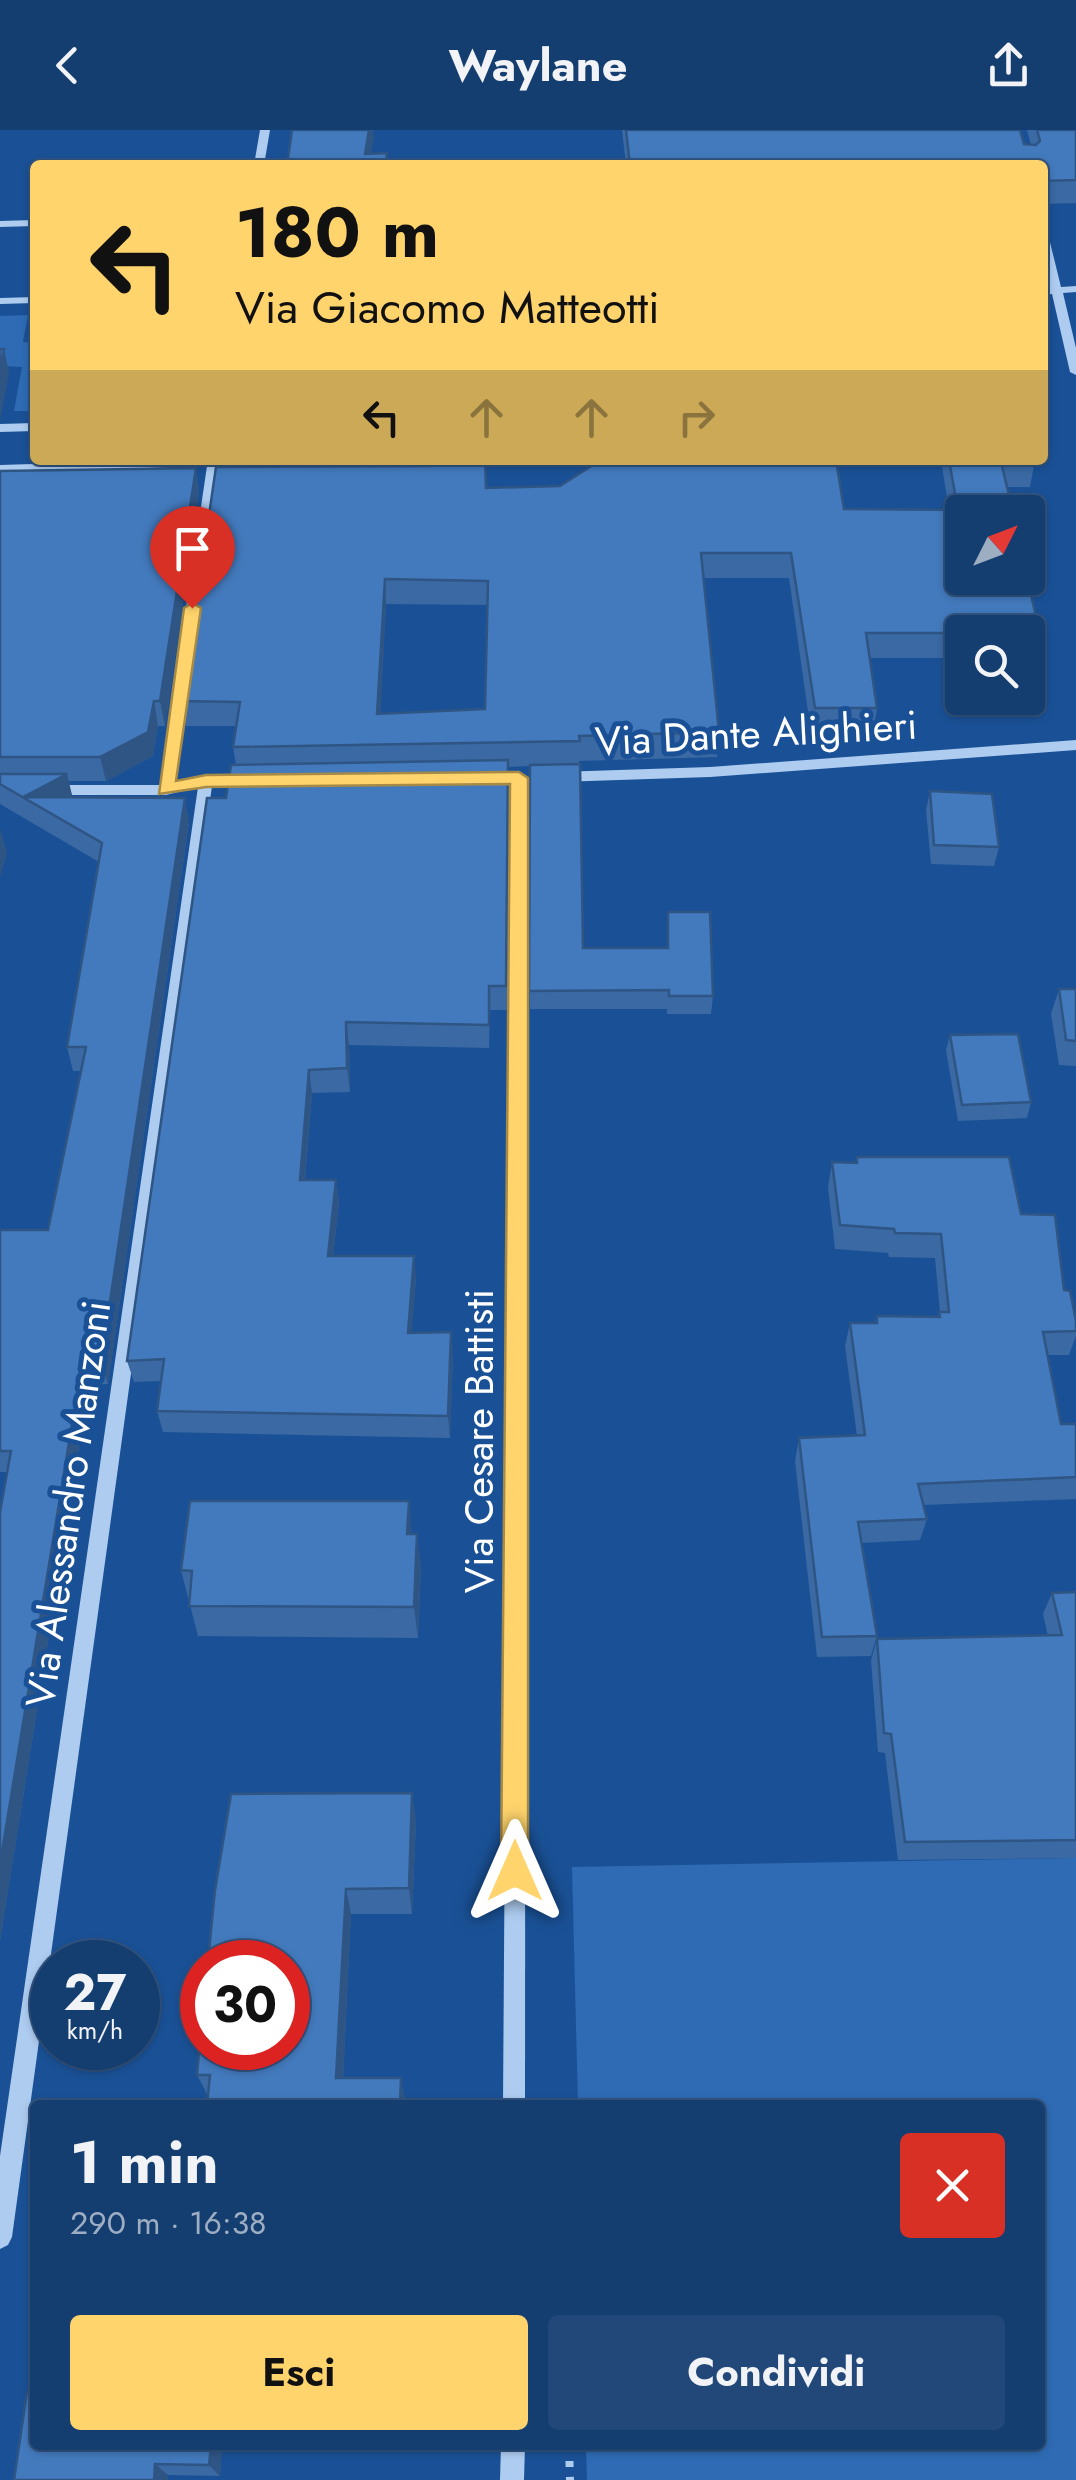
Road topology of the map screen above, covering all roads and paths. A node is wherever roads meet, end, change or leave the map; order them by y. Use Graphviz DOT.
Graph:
graph roads {
  1 [pos="265,130"];
  2 [pos="260,160"];
  3 [pos="30,223"];
  4 [pos="0,224"];
  5 [pos="1048,254"];
  6 [pos="1076,289"];
  7 [pos="1057,290"];
  8 [pos="1048,291"];
  9 [pos="30,300"];
  10 [pos="0,301"];
  11 [pos="1076,372"];
  12 [pos="30,427"];
  13 [pos="0,428"];
  14 [pos="119,465"];
  15 [pos="213,465"];
  16 [pos="0,470"];
  17 [pos="1076,745"];
  18 [pos="519,778"];
  19 [pos="498,779"];
  20 [pos="206,781"];
  21 [pos="265,781"];
  22 [pos="0,790"];
  23 [pos="166,790"];
  24 [pos="514,2100"];
  25 [pos="0,2237"];
  26 [pos="512,2450"];
  27 [pos="568,2450"];
  28 [pos="512,2480"];
  29 [pos="570,2480"];
  1 -- 2 [label="street"];
  3 -- 4 [label="street"];
  5 -- 7 [label="street"];
  6 -- 7 [label="street"];
  7 -- 8 [label="street"];
  7 -- 11 [label="street"];
  9 -- 10 [label="street"];
  12 -- 13 [label="street"];
  14 -- 16 [label="street"];
  15 -- 23 [label="street"];
  17 -- 18 [label="street, Via Dante Alighieri"];
  18 -- 19 [label="street, Via Dante Alighieri"];
  18 -- 24 [label="street, Via Cesare Battisti"];
  20 -- 21 [label="street"];
  20 -- 23 [label="street"];
  20 -- 25 [label="street, Via Alessandro Manzoni"];
  22 -- 23 [label="street"];
  26 -- 28 [label="street"];
  27 -- 29 [label="path"];
}
